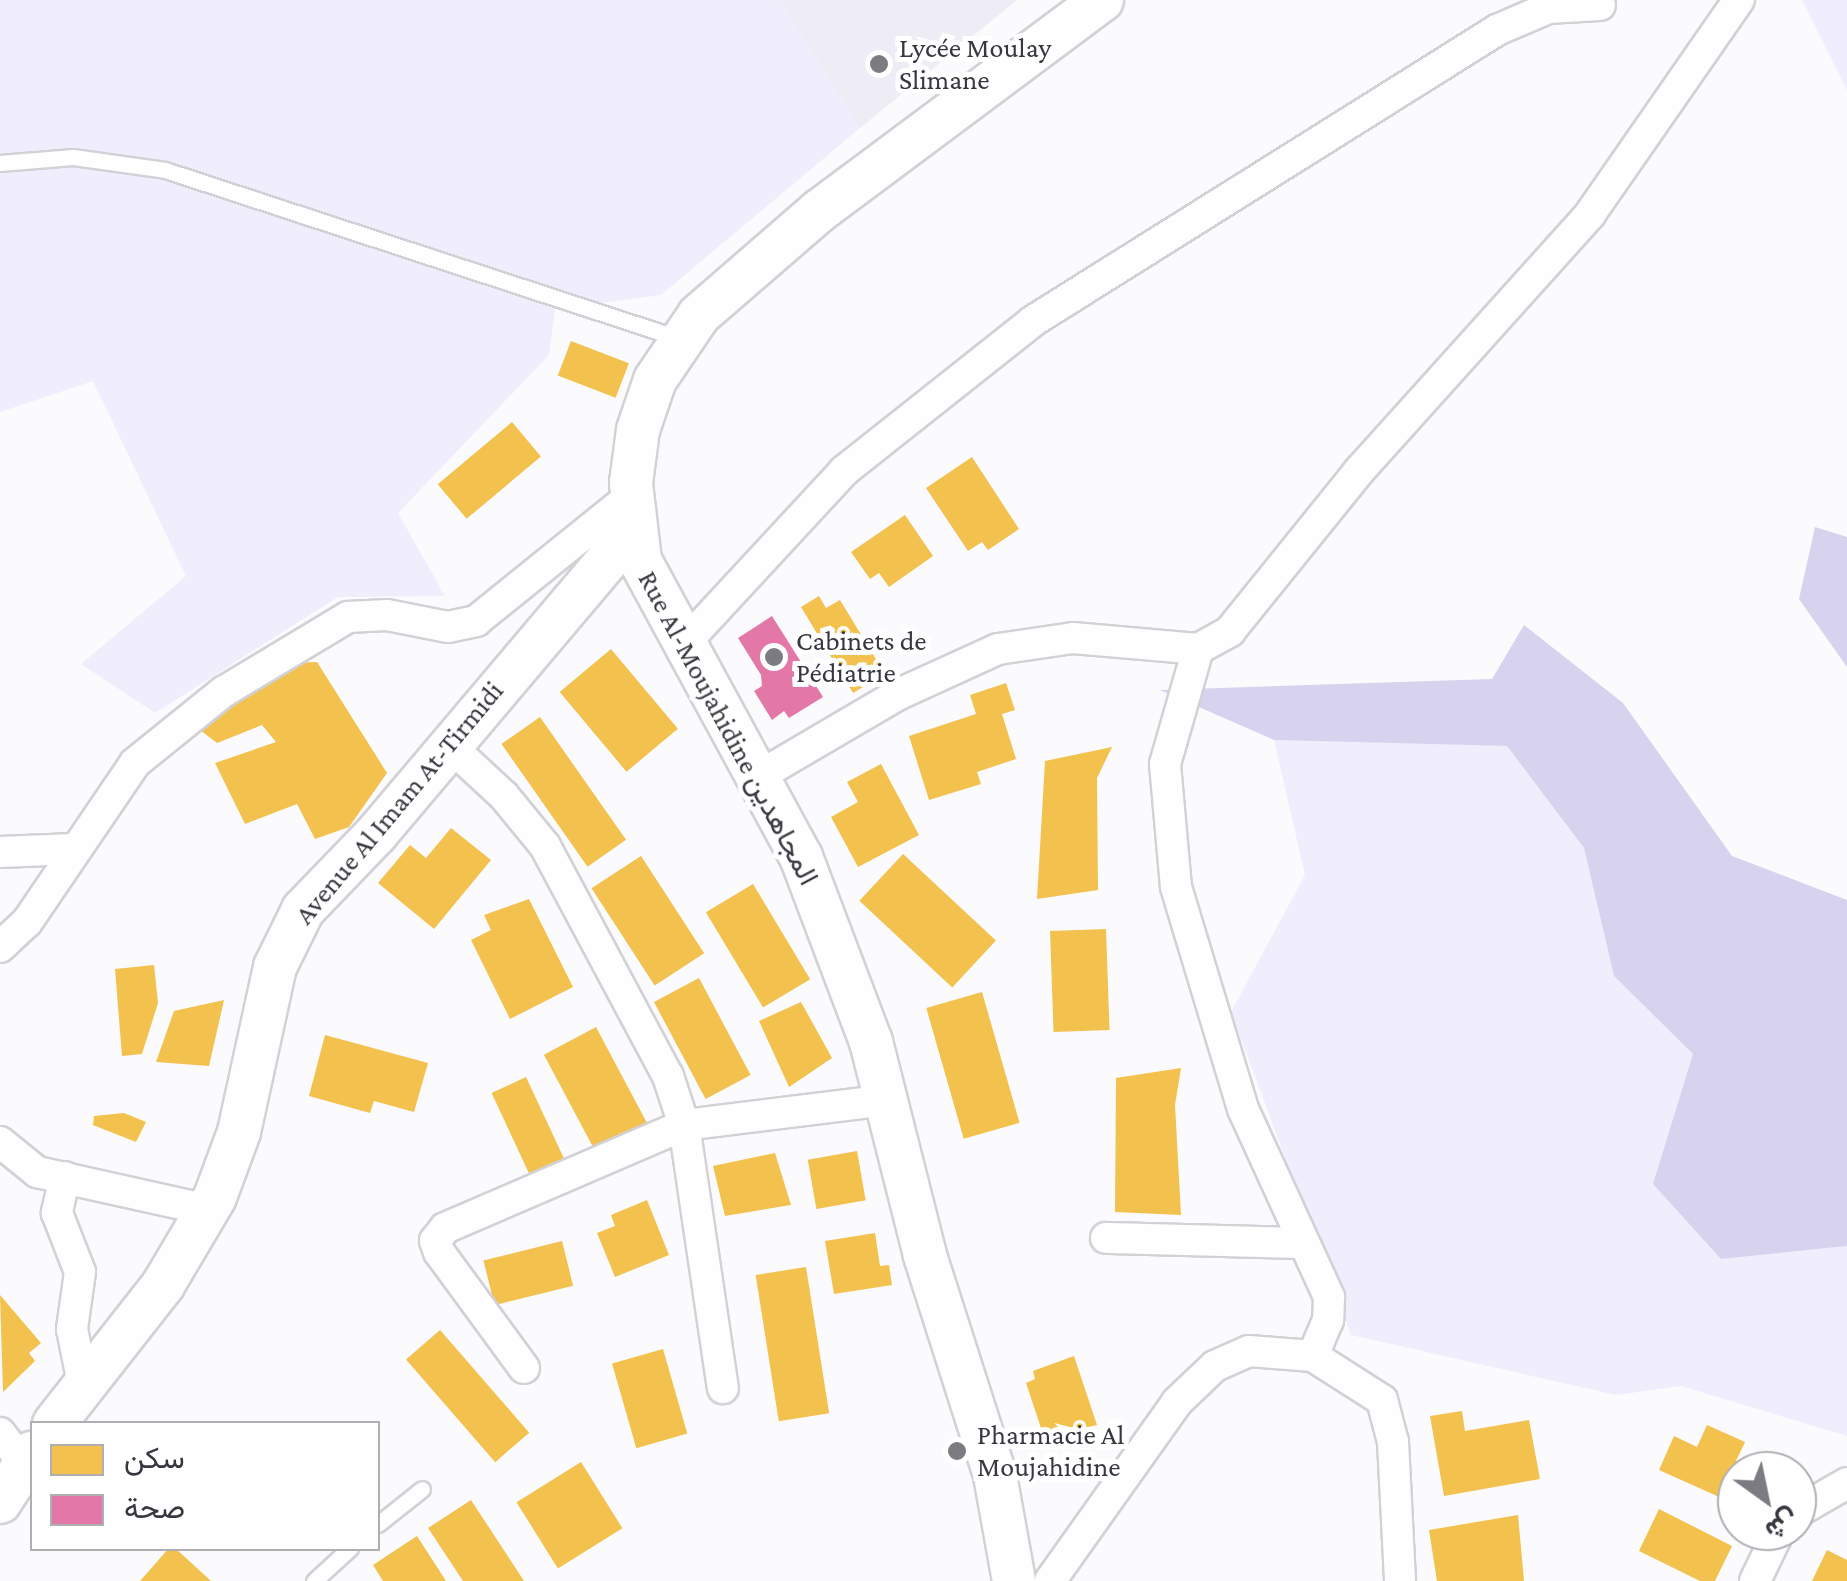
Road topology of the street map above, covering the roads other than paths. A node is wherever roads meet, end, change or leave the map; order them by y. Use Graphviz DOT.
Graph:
graph roads {
  1 [pos="1102,0"];
  2 [pos="1739,0"];
  3 [pos="1600,5"];
  4 [pos="0,162"];
  5 [pos="678,338"];
  6 [pos="633,512"];
  7 [pos="683,646"];
  8 [pos="1198,650"];
  9 [pos="449,745"];
  10 [pos="760,776"];
  11 [pos="73,849"];
  12 [pos="0,852"];
  13 [pos="0,947"];
  14 [pos="887,1100"];
  15 [pos="684,1125"];
  16 [pos="0,1142"];
  17 [pos="64,1177"];
  18 [pos="208,1210"];
  19 [pos="1106,1238"];
  20 [pos="1302,1244"];
  21 [pos="1312,1356"];
  22 [pos="524,1368"];
  23 [pos="83,1384"];
  24 [pos="723,1388"];
  25 [pos="56,1421"];
  26 [pos="19,1450"];
  27 [pos="1847,1483"];
  28 [pos="422,1489"];
  29 [pos="1817,1500"];
  30 [pos="0,1502"];
  31 [pos="380,1522"];
  32 [pos="347,1551"];
  33 [pos="1769,1551"];
  34 [pos="314,1581"];
  35 [pos="1014,1581"];
  36 [pos="1050,1581"];
  37 [pos="1400,1581"];
  38 [pos="1755,1581"];
  1 -- 5 [label="street, Rue Al-Moujahidine المجاهدين"];
  2 -- 8 [label="street"];
  3 -- 7 [label="street"];
  4 -- 5 [label="lane"];
  5 -- 6 [label="street, Rue Al-Moujahidine المجاهدين"];
  6 -- 7 [label="street, Rue Al-Moujahidine المجاهدين"];
  6 -- 9 [label="street, Avenue Al Imam At-Tirmidi"];
  6 -- 11 [label="street"];
  7 -- 10 [label="street, Rue Al-Moujahidine المجاهدين"];
  8 -- 10 [label="street"];
  8 -- 20 [label="street"];
  9 -- 15 [label="street"];
  9 -- 18 [label="street, Avenue Al Imam At-Tirmidi"];
  10 -- 14 [label="street, Rue Al-Moujahidine المجاهدين"];
  11 -- 12 [label="street"];
  11 -- 13 [label="street"];
  14 -- 15 [label="street"];
  14 -- 35 [label="street, Rue Al-Moujahidine المجاهدين"];
  15 -- 22 [label="street"];
  15 -- 24 [label="street"];
  16 -- 17 [label="street"];
  17 -- 18 [label="street"];
  17 -- 23 [label="street"];
  18 -- 23 [label="street, Avenue Al Imam At-Tirmidi"];
  19 -- 20 [label="street"];
  20 -- 21 [label="street"];
  21 -- 36 [label="street"];
  21 -- 37 [label="street"];
  23 -- 25 [label="street, Avenue Al Imam At-Tirmidi"];
  26 -- 30 [label="street"];
  27 -- 29 [label="street"];
  28 -- 31 [label="lane"];
  32 -- 34 [label="lane"];
  33 -- 38 [label="street"];
}
